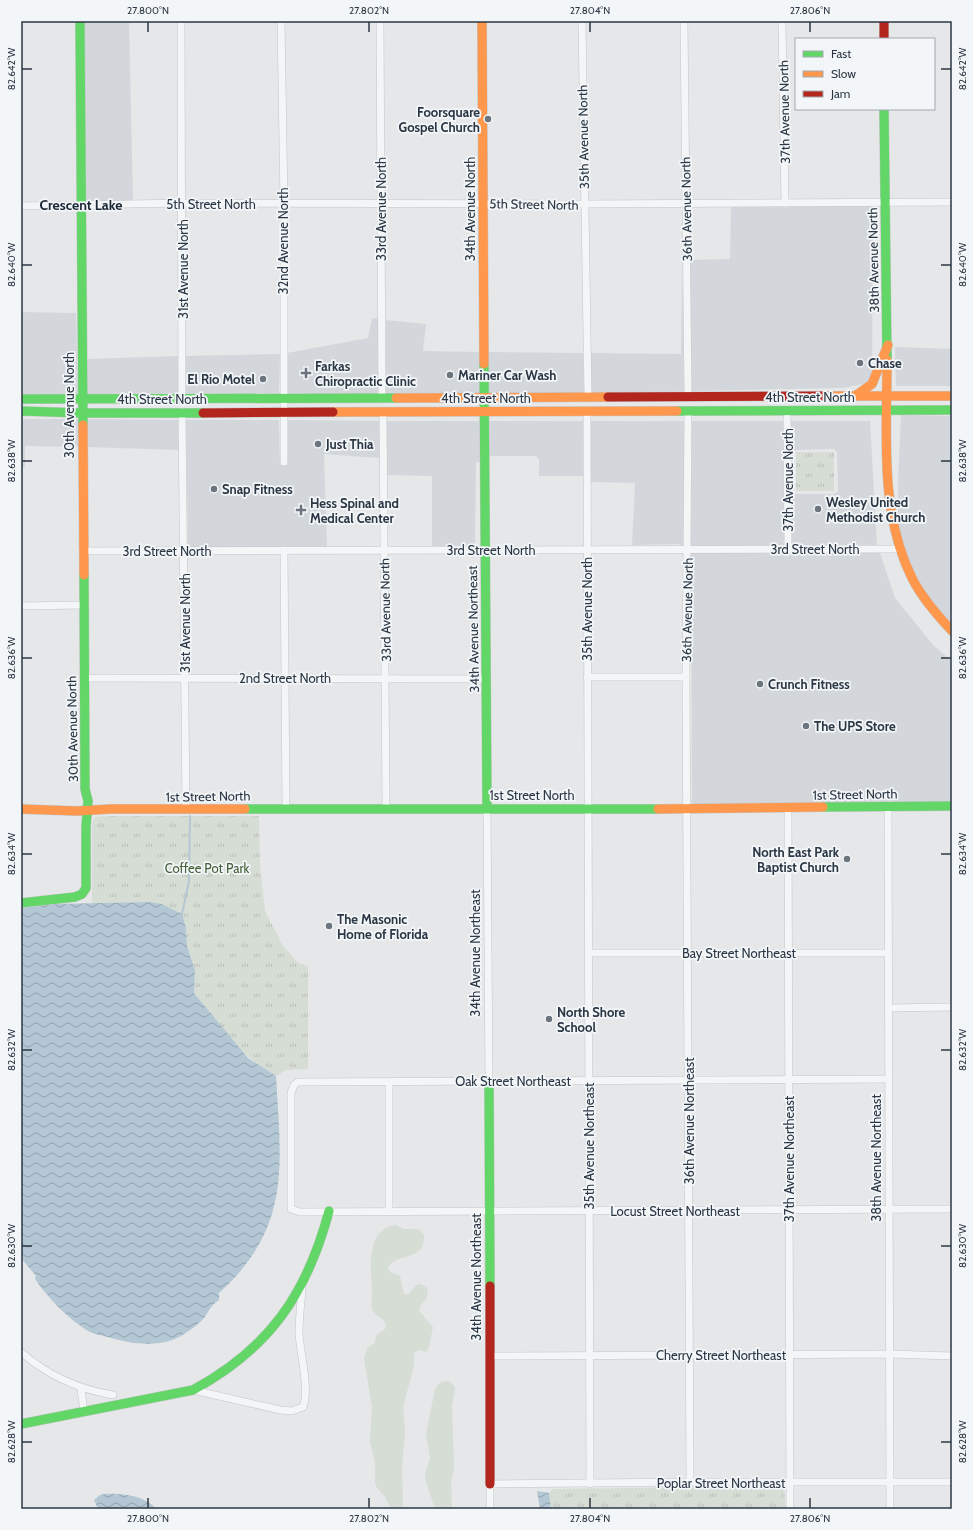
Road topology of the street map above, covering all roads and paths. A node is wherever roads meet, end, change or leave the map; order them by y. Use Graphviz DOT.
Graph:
graph roads {
  1 [pos="80,21"];
  2 [pos="182,21"];
  3 [pos="281,21"];
  4 [pos="380,21"];
  5 [pos="482,21"];
  6 [pos="582,21"];
  7 [pos="684,21"];
  8 [pos="782,21"];
  9 [pos="884,21"];
  10 [pos="884,38"];
  11 [pos="884,110"];
  12 [pos="886,202"];
  13 [pos="952,202"];
  14 [pos="483,203"];
  15 [pos="685,203"];
  16 [pos="786,203"];
  17 [pos="183,204"];
  18 [pos="284,204"];
  19 [pos="381,204"];
  20 [pos="584,204"];
  21 [pos="81,205"];
  22 [pos="21,206"];
  23 [pos="888,345"];
  24 [pos="688,396"];
  25 [pos="787,396"];
  26 [pos="855,396"];
  27 [pos="888,396"];
  28 [pos="952,396"];
  29 [pos="283,397"];
  30 [pos="382,397"];
  31 [pos="485,397"];
  32 [pos="588,397"];
  33 [pos="82,398"];
  34 [pos="182,398"];
  35 [pos="234,398"];
  36 [pos="21,399"];
  37 [pos="888,410"];
  38 [pos="952,410"];
  39 [pos="21,411"];
  40 [pos="484,411"];
  41 [pos="587,411"];
  42 [pos="688,411"];
  43 [pos="729,411"];
  44 [pos="787,411"];
  45 [pos="182,412"];
  46 [pos="283,412"];
  47 [pos="335,412"];
  48 [pos="383,412"];
  49 [pos="82,413"];
  50 [pos="284,462"];
  51 [pos="899,549"];
  52 [pos="284,550"];
  53 [pos="384,550"];
  54 [pos="485,550"];
  55 [pos="587,550"];
  56 [pos="688,550"];
  57 [pos="788,550"];
  58 [pos="83,551"];
  59 [pos="184,551"];
  60 [pos="21,606"];
  61 [pos="84,606"];
  62 [pos="952,631"];
  63 [pos="588,677"];
  64 [pos="686,677"];
  65 [pos="84,678"];
  66 [pos="185,678"];
  67 [pos="285,678"];
  68 [pos="386,679"];
  69 [pos="486,679"];
  70 [pos="888,806"];
  71 [pos="952,806"];
  72 [pos="286,808"];
  73 [pos="386,808"];
  74 [pos="487,808"];
  75 [pos="588,808"];
  76 [pos="788,808"];
  77 [pos="21,809"];
  78 [pos="85,809"];
  79 [pos="186,809"];
  80 [pos="688,809"];
  81 [pos="21,903"];
  82 [pos="688,952"];
  83 [pos="589,953"];
  84 [pos="788,953"];
  85 [pos="888,954"];
  86 [pos="952,1007"];
  87 [pos="888,1008"];
  88 [pos="889,1079"];
  89 [pos="589,1080"];
  90 [pos="689,1080"];
  91 [pos="489,1081"];
  92 [pos="789,1081"];
  93 [pos="389,1082"];
  94 [pos="290,1198"];
  95 [pos="952,1209"];
  96 [pos="789,1210"];
  97 [pos="889,1210"];
  98 [pos="329,1211"];
  99 [pos="389,1211"];
  100 [pos="489,1211"];
  101 [pos="589,1211"];
  102 [pos="689,1211"];
  103 [pos="302,1286"];
  104 [pos="21,1352"];
  105 [pos="790,1354"];
  106 [pos="890,1354"];
  107 [pos="590,1355"];
  108 [pos="690,1355"];
  109 [pos="490,1356"];
  110 [pos="952,1356"];
  111 [pos="81,1389"];
  112 [pos="193,1390"];
  113 [pos="113,1395"];
  114 [pos="84,1412"];
  115 [pos="21,1424"];
  116 [pos="690,1482"];
  117 [pos="890,1482"];
  118 [pos="952,1482"];
  119 [pos="790,1483"];
  120 [pos="490,1484"];
  121 [pos="590,1484"];
  122 [pos="490,1509"];
  123 [pos="790,1509"];
  124 [pos="890,1509"];
  1 -- 21 [label="street, 30th Avenue North"];
  2 -- 17 [label="street, 31st Avenue North"];
  3 -- 18 [label="street, 32nd Avenue North"];
  4 -- 19 [label="street, 33rd Avenue North"];
  5 -- 14 [label="street, 34th Avenue North"];
  6 -- 20 [label="street, 35th Avenue North"];
  7 -- 15 [label="street, 36th Avenue North"];
  8 -- 16 [label="street, 37th Avenue North"];
  9 -- 10 [label="street"];
  11 -- 12 [label="street, 38th Avenue North"];
  12 -- 13 [label="street, 5th Street North"];
  12 -- 16 [label="street, 5th Street North"];
  12 -- 23 [label="street, 38th Avenue North"];
  14 -- 19 [label="street, 5th Street North"];
  14 -- 20 [label="street, 5th Street North"];
  14 -- 31 [label="street, 34th Avenue North"];
  15 -- 16 [label="street, 5th Street North"];
  15 -- 20 [label="street, 5th Street North"];
  15 -- 24 [label="street, 36th Avenue North"];
  17 -- 18 [label="street, 5th Street North"];
  17 -- 21 [label="street, 5th Street North"];
  17 -- 34 [label="street, 31st Avenue North"];
  18 -- 19 [label="street, 5th Street North"];
  18 -- 29 [label="street, 32nd Avenue North"];
  19 -- 30 [label="street, 33rd Avenue North"];
  20 -- 32 [label="street, 35th Avenue North"];
  21 -- 22 [label="street, 5th Street North"];
  21 -- 33 [label="street, 30th Avenue North"];
  23 -- 26 [label="street"];
  23 -- 27 [label="street, 38th Avenue North"];
  24 -- 25 [label="street, 4th Street North"];
  24 -- 32 [label="street, 4th Street North"];
  24 -- 41 [label="street"];
  25 -- 26 [label="street, 4th Street North"];
  25 -- 43 [label="street"];
  26 -- 27 [label="street, 4th Street North"];
  27 -- 28 [label="street, 4th Street North"];
  27 -- 37 [label="street, 38th Avenue North"];
  29 -- 30 [label="street, 4th Street North"];
  29 -- 35 [label="street, 4th Street North"];
  29 -- 46 [label="street, 32nd Avenue North"];
  30 -- 31 [label="street, 4th Street North"];
  30 -- 47 [label="street"];
  31 -- 32 [label="street, 4th Street North"];
  31 -- 40 [label="street, 34th Avenue Northeast"];
  33 -- 34 [label="street, 4th Street North"];
  33 -- 36 [label="street, 4th Street North"];
  33 -- 49 [label="street, 30th Avenue North"];
  34 -- 35 [label="street, 4th Street North"];
  35 -- 45 [label="street"];
  37 -- 38 [label="street, 4th Street North"];
  37 -- 44 [label="street, 4th Street North"];
  37 -- 51 [label="street"];
  39 -- 49 [label="street, 4th Street North"];
  40 -- 41 [label="street, 4th Street North"];
  40 -- 48 [label="street, 4th Street North"];
  40 -- 54 [label="street, 34th Avenue Northeast"];
  41 -- 42 [label="street, 4th Street North"];
  41 -- 55 [label="street, 35th Avenue North"];
  42 -- 43 [label="street, 4th Street North"];
  42 -- 56 [label="street, 36th Avenue North"];
  43 -- 44 [label="street, 4th Street North"];
  44 -- 57 [label="street, 37th Avenue North"];
  45 -- 46 [label="street, 4th Street North"];
  45 -- 49 [label="street, 4th Street North"];
  45 -- 59 [label="street, 31st Avenue North"];
  46 -- 47 [label="street, 4th Street North"];
  46 -- 50 [label="street, 32nd Avenue North"];
  47 -- 48 [label="street, 4th Street North"];
  48 -- 53 [label="street, 33rd Avenue North"];
  49 -- 58 [label="street, 30th Avenue North"];
  51 -- 57 [label="street, 3rd Street North"];
  51 -- 62 [label="street"];
  52 -- 53 [label="street, 3rd Street North"];
  52 -- 59 [label="street, 3rd Street North"];
  52 -- 67 [label="street"];
  53 -- 54 [label="street, 3rd Street North"];
  53 -- 68 [label="street, 33rd Avenue North"];
  54 -- 55 [label="street, 3rd Street North"];
  54 -- 69 [label="street, 34th Avenue Northeast"];
  55 -- 56 [label="street, 3rd Street North"];
  55 -- 63 [label="street, 35th Avenue North"];
  56 -- 57 [label="street, 3rd Street North"];
  56 -- 64 [label="street, 36th Avenue North"];
  58 -- 59 [label="street, 3rd Street North"];
  58 -- 61 [label="street, 30th Avenue North"];
  59 -- 66 [label="street, 31st Avenue North"];
  60 -- 61 [label="street"];
  61 -- 65 [label="street, 30th Avenue North"];
  63 -- 64 [label="street"];
  63 -- 75 [label="street, 35th Avenue North"];
  64 -- 80 [label="street, 36th Avenue North"];
  65 -- 66 [label="street, 2nd Street North"];
  65 -- 78 [label="street, 30th Avenue North"];
  66 -- 67 [label="street, 2nd Street North"];
  66 -- 79 [label="street, 31st Avenue North"];
  67 -- 68 [label="street, 2nd Street North"];
  67 -- 72 [label="street"];
  68 -- 69 [label="street, 2nd Street North"];
  68 -- 73 [label="street, 33rd Avenue North"];
  69 -- 74 [label="street, 34th Avenue Northeast"];
  70 -- 71 [label="street, 1st Street North"];
  70 -- 76 [label="street, 1st Street North"];
  70 -- 85 [label="street, 38th Avenue Northeast"];
  72 -- 73 [label="street, 1st Street North"];
  72 -- 79 [label="street, 1st Street North"];
  73 -- 74 [label="street, 1st Street North"];
  74 -- 75 [label="street, 1st Street North"];
  74 -- 91 [label="street, 34th Avenue Northeast"];
  75 -- 80 [label="street, 1st Street North"];
  75 -- 83 [label="street, 35th Avenue Northeast"];
  76 -- 80 [label="street, 1st Street North"];
  76 -- 84 [label="street, 37th Avenue Northeast"];
  77 -- 78 [label="street, 1st Street North"];
  78 -- 79 [label="street, 1st Street North"];
  78 -- 81 [label="street"];
  80 -- 82 [label="street, 36th Avenue Northeast"];
  82 -- 83 [label="street, Bay Street Northeast"];
  82 -- 84 [label="street, Bay Street Northeast"];
  82 -- 90 [label="street, 36th Avenue Northeast"];
  83 -- 89 [label="street, 35th Avenue Northeast"];
  84 -- 85 [label="street, Bay Street Northeast"];
  84 -- 92 [label="street, 37th Avenue Northeast"];
  85 -- 87 [label="street, 38th Avenue Northeast"];
  86 -- 87 [label="street"];
  87 -- 88 [label="street, 38th Avenue Northeast"];
  88 -- 92 [label="street, Oak Street Northeast"];
  88 -- 97 [label="street, 38th Avenue Northeast"];
  89 -- 90 [label="street, Oak Street Northeast"];
  89 -- 91 [label="street, Oak Street Northeast"];
  89 -- 101 [label="street, 35th Avenue Northeast"];
  90 -- 92 [label="street, Oak Street Northeast"];
  90 -- 102 [label="street, 36th Avenue Northeast"];
  91 -- 93 [label="street, Oak Street Northeast"];
  91 -- 100 [label="street, 34th Avenue Northeast"];
  92 -- 96 [label="street, 37th Avenue Northeast"];
  93 -- 94 [label="street, Oak Street Northeast"];
  93 -- 99 [label="street"];
  94 -- 98 [label="street, Locust Street Northeast"];
  95 -- 97 [label="street, Locust Street Northeast"];
  96 -- 97 [label="street, Locust Street Northeast"];
  96 -- 102 [label="street, Locust Street Northeast"];
  96 -- 105 [label="street, 37th Avenue Northeast"];
  97 -- 106 [label="street, 38th Avenue Northeast"];
  98 -- 99 [label="street, Locust Street Northeast"];
  98 -- 103 [label="street"];
  99 -- 100 [label="street, Locust Street Northeast"];
  100 -- 101 [label="street, Locust Street Northeast"];
  100 -- 109 [label="street, 34th Avenue Northeast"];
  101 -- 102 [label="street, Locust Street Northeast"];
  101 -- 107 [label="street, 35th Avenue Northeast"];
  102 -- 108 [label="street, 36th Avenue Northeast"];
  103 -- 112 [label="street"];
  103 -- 112 [label="street"];
  104 -- 111 [label="street"];
  105 -- 106 [label="street, Cherry Street Northeast"];
  105 -- 108 [label="street, Cherry Street Northeast"];
  105 -- 119 [label="street, 37th Avenue Northeast"];
  106 -- 110 [label="street, Cherry Street Northeast"];
  106 -- 117 [label="street, 38th Avenue Northeast"];
  107 -- 108 [label="street, Cherry Street Northeast"];
  107 -- 109 [label="street, Cherry Street Northeast"];
  107 -- 121 [label="street, 35th Avenue Northeast"];
  108 -- 116 [label="street, 36th Avenue Northeast"];
  109 -- 120 [label="street, 34th Avenue Northeast"];
  111 -- 113 [label="street"];
  111 -- 114 [label="street"];
  112 -- 114 [label="street"];
  114 -- 115 [label="street"];
  116 -- 119 [label="street, Poplar Street Northeast"];
  116 -- 121 [label="street, Poplar Street Northeast"];
  117 -- 118 [label="street, Poplar Street Northeast"];
  117 -- 119 [label="street, Poplar Street Northeast"];
  117 -- 124 [label="street, 38th Avenue Northeast"];
  119 -- 123 [label="street, 37th Avenue Northeast"];
  120 -- 121 [label="street, Poplar Street Northeast"];
  120 -- 122 [label="street, 34th Avenue Northeast"];
}
